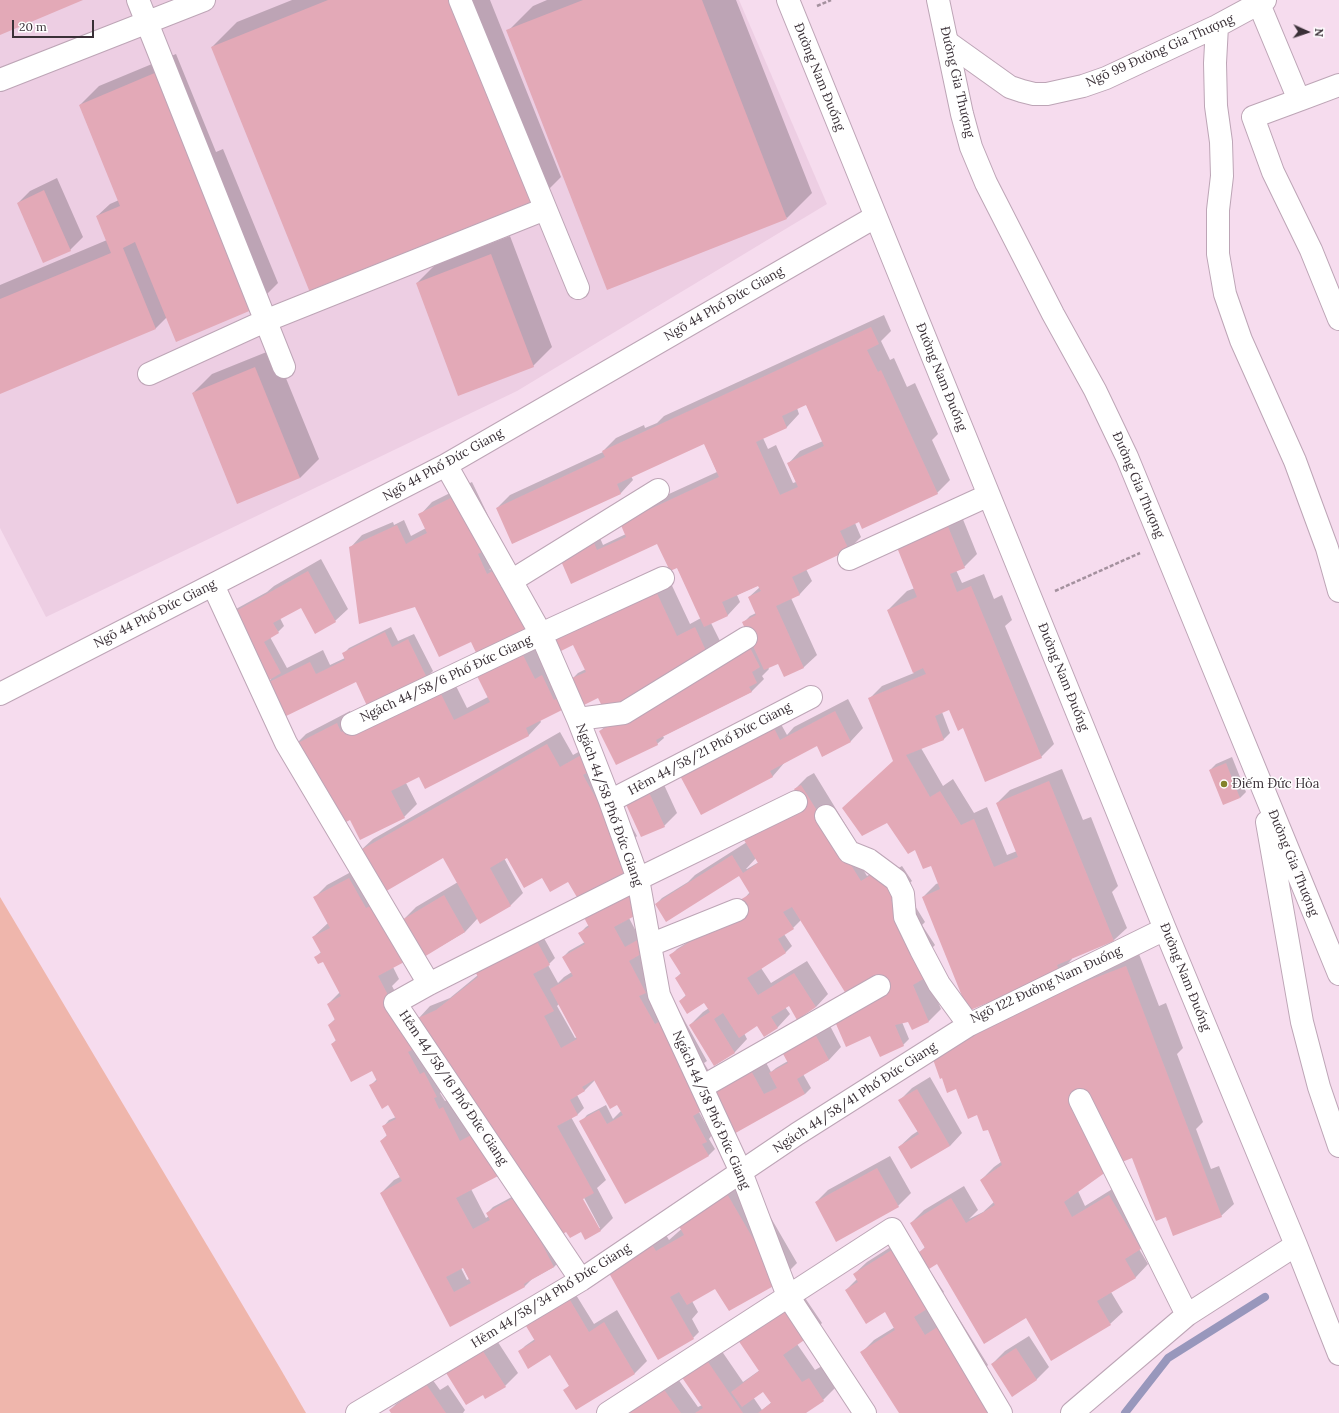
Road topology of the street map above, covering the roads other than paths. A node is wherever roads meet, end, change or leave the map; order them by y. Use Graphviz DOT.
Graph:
graph roads {
  1 [pos="138,0"];
  2 [pos="204,0"];
  3 [pos="460,0"];
  4 [pos="788,0"];
  5 [pos="938,0"];
  6 [pos="1262,2"];
  7 [pos="147,23"];
  8 [pos="1217,26"];
  9 [pos="948,42"];
  10 [pos="0,80"];
  11 [pos="1339,85"];
  12 [pos="1299,100"];
  13 [pos="545,209"];
  14 [pos="875,216"];
  15 [pos="578,288"];
  16 [pos="1339,319"];
  17 [pos="265,321"];
  18 [pos="284,367"];
  19 [pos="149,374"];
  20 [pos="446,465"];
  21 [pos="658,490"];
  22 [pos="989,495"];
  23 [pos="849,559"];
  24 [pos="663,578"];
  25 [pos="512,582"];
  26 [pos="213,584"];
  27 [pos="1339,590"];
  28 [pos="541,634"];
  29 [pos="746,638"];
  30 [pos="0,694"];
  31 [pos="811,697"];
  32 [pos="578,719"];
  33 [pos="352,724"];
  34 [pos="1259,780"];
  35 [pos="610,801"];
  36 [pos="796,802"];
  37 [pos="826,816"];
  38 [pos="638,879"];
  39 [pos="737,910"];
  40 [pos="1165,929"];
  41 [pos="650,945"];
  42 [pos="1339,974"];
  43 [pos="429,984"];
  44 [pos="879,986"];
  45 [pos="968,1025"];
  46 [pos="702,1087"];
  47 [pos="1080,1100"];
  48 [pos="1339,1146"];
  49 [pos="741,1172"];
  50 [pos="1296,1244"];
  51 [pos="581,1280"];
  52 [pos="788,1296"];
  53 [pos="1187,1315"];
  54 [pos="1339,1354"];
  55 [pos="863,1412"];
  56 [pos="357,1413"];
  57 [pos="608,1413"];
  58 [pos="1001,1413"];
  59 [pos="1072,1413"];
  1 -- 7 [label="street"];
  2 -- 7 [label="street"];
  3 -- 13 [label="street"];
  4 -- 14 [label="street, Đường Nam Đuống"];
  5 -- 9 [label="street, Đường Gia Thượng"];
  6 -- 8 [label="street, Ngõ 99 Đường Gia Thượng"];
  6 -- 12 [label="street"];
  7 -- 10 [label="street"];
  7 -- 17 [label="street"];
  8 -- 9 [label="street, Ngõ 99 Đường Gia Thượng"];
  8 -- 27 [label="street"];
  9 -- 34 [label="street, Đường Gia Thượng"];
  11 -- 12 [label="street"];
  12 -- 16 [label="street"];
  13 -- 15 [label="street"];
  13 -- 17 [label="street"];
  14 -- 20 [label="street, Ngõ 44 Phố Đức Giang"];
  14 -- 22 [label="street, Đường Nam Đuống"];
  17 -- 18 [label="street"];
  17 -- 19 [label="street"];
  20 -- 25 [label="street, Ngách 44/58 Phố Đức Giang"];
  20 -- 26 [label="street, Ngõ 44 Phố Đức Giang"];
  21 -- 25 [label="street"];
  22 -- 23 [label="street"];
  22 -- 40 [label="street, Đường Nam Đuống"];
  24 -- 28 [label="street, Ngách 44/58/6 Phố Đức Giang"];
  25 -- 28 [label="street, Ngách 44/58 Phố Đức Giang"];
  26 -- 30 [label="street, Ngõ 44 Phố Đức Giang"];
  26 -- 43 [label="street"];
  28 -- 32 [label="street, Ngách 44/58 Phố Đức Giang"];
  28 -- 33 [label="street, Ngách 44/58/6 Phố Đức Giang"];
  29 -- 32 [label="street"];
  31 -- 35 [label="street, Hẻm 44/58/21 Phố Đức Giang"];
  32 -- 35 [label="street, Ngách 44/58 Phố Đức Giang"];
  34 -- 42 [label="street, Đường Gia Thượng"];
  34 -- 48 [label="street"];
  35 -- 38 [label="street, Ngách 44/58 Phố Đức Giang"];
  36 -- 38 [label="street, Hẻm 44/58/16 Phố Đức Giang"];
  37 -- 45 [label="street, Ngõ 122 Đường Nam Đuống"];
  38 -- 41 [label="street, Ngách 44/58 Phố Đức Giang"];
  38 -- 43 [label="street, Hẻm 44/58/16 Phố Đức Giang"];
  39 -- 41 [label="street"];
  40 -- 45 [label="street, Ngõ 122 Đường Nam Đuống"];
  40 -- 50 [label="street, Đường Nam Đuống"];
  41 -- 46 [label="street, Ngách 44/58 Phố Đức Giang"];
  43 -- 51 [label="street, Hẻm 44/58/16 Phố Đức Giang"];
  44 -- 46 [label="street"];
  45 -- 49 [label="street, Ngách 44/58/41 Phố Đức Giang"];
  46 -- 49 [label="street, Ngách 44/58 Phố Đức Giang"];
  47 -- 53 [label="street"];
  49 -- 51 [label="street, Hẻm 44/58/34 Phố Đức Giang"];
  49 -- 52 [label="street, Ngách 44/58 Phố Đức Giang"];
  50 -- 53 [label="street"];
  50 -- 54 [label="street, Đường Nam Đuống"];
  51 -- 56 [label="street, Hẻm 44/58/34 Phố Đức Giang"];
  52 -- 55 [label="street, Ngách 44/58 Phố Đức Giang"];
  52 -- 57 [label="street"];
  52 -- 58 [label="street"];
  53 -- 59 [label="street"];
}
